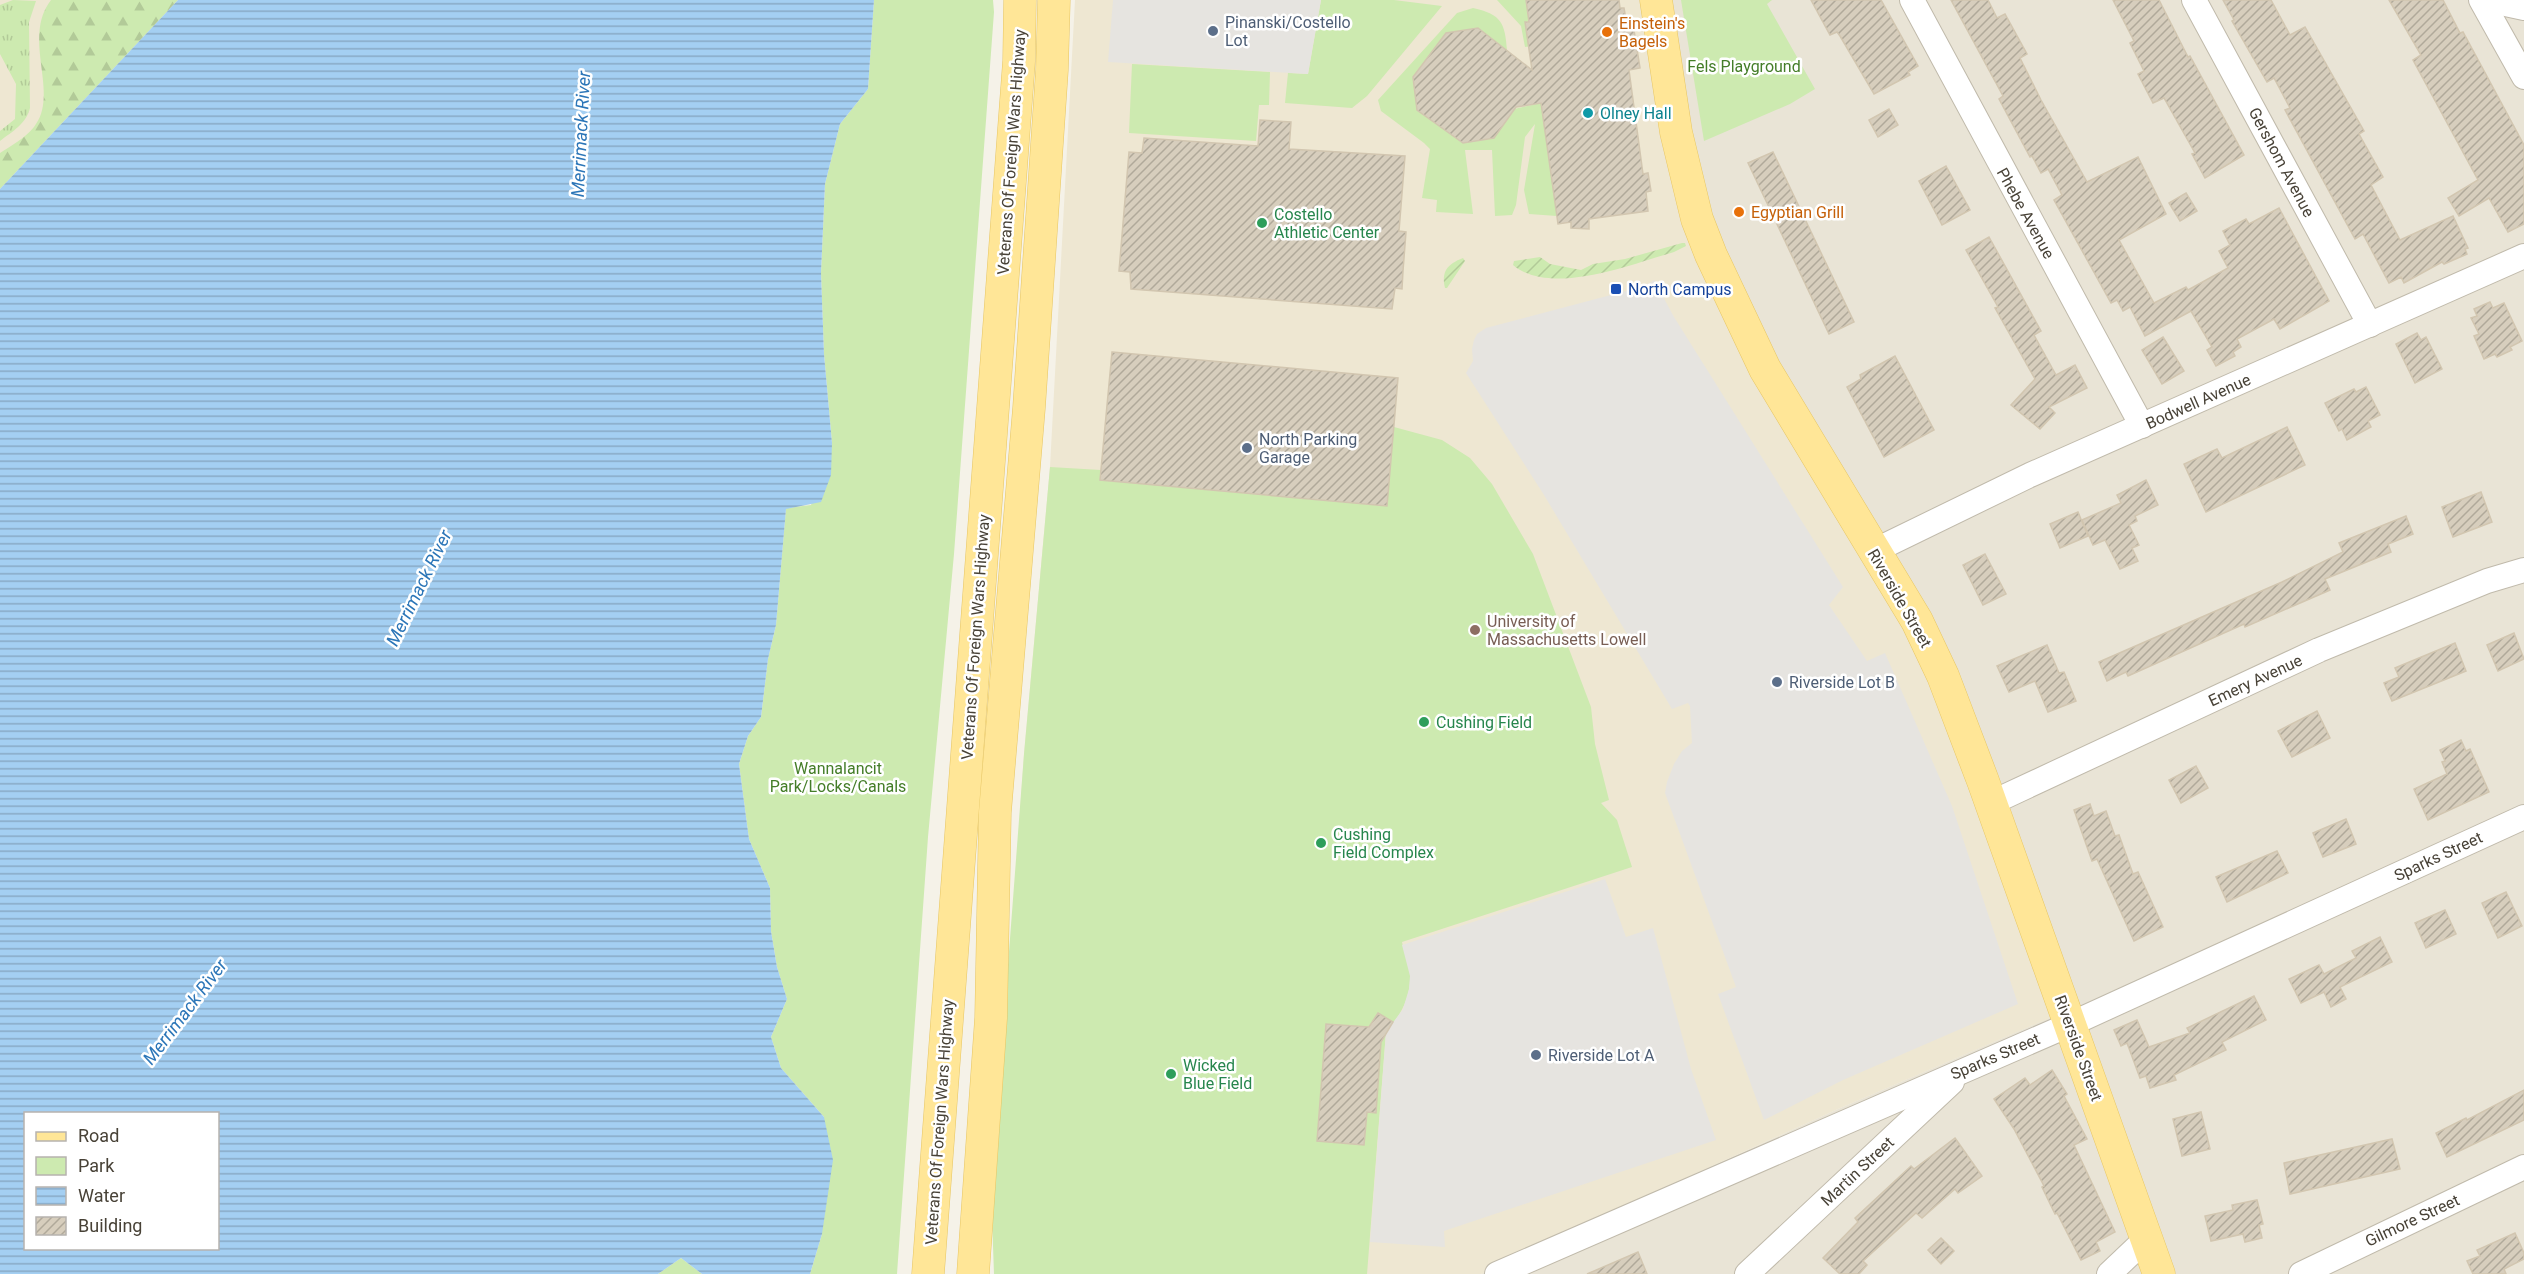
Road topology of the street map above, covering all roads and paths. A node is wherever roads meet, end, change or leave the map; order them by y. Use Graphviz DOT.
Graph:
graph roads {
  1 [pos="1020,0"];
  2 [pos="1054,0"];
  3 [pos="1656,0"];
  4 [pos="1912,0"];
  5 [pos="2194,0"];
  6 [pos="2481,0"];
  7 [pos="2487,0"];
  8 [pos="2524,8"];
  9 [pos="2524,77"];
  10 [pos="2524,256"];
  11 [pos="2370,325"];
  12 [pos="2142,426"];
  13 [pos="1874,551"];
  14 [pos="2524,570"];
  15 [pos="1991,804"];
  16 [pos="2524,817"];
  17 [pos="2071,1024"];
  18 [pos="1967,1068"];
  19 [pos="2524,1167"];
  20 [pos="2147,1238"];
  21 [pos="928,1274"];
  22 [pos="973,1274"];
  23 [pos="1497,1274"];
  24 [pos="1747,1274"];
  25 [pos="2109,1274"];
  26 [pos="2159,1274"];
  27 [pos="2301,1274"];
  1 -- 21 [label="main road, Veterans Of Foreign Wars Highway"];
  2 -- 22 [label="main road, Veterans Of Foreign Wars Highway"];
  3 -- 13 [label="main road, Riverside Street"];
  4 -- 12 [label="street, Phebe Avenue"];
  5 -- 11 [label="street, Gershom Avenue"];
  6 -- 9 [label="street"];
  7 -- 8 [label="street"];
  10 -- 11 [label="street, Bodwell Avenue"];
  11 -- 12 [label="street, Bodwell Avenue"];
  12 -- 13 [label="street, Bodwell Avenue"];
  13 -- 15 [label="main road, Riverside Street"];
  14 -- 15 [label="street, Emery Avenue"];
  15 -- 17 [label="main road, Riverside Street"];
  16 -- 17 [label="street, Sparks Street"];
  17 -- 18 [label="street, Sparks Street"];
  17 -- 20 [label="main road, Riverside Street"];
  18 -- 23 [label="street, Sparks Street"];
  18 -- 24 [label="street, Martin Street"];
  19 -- 27 [label="street, Gilmore Street"];
  20 -- 25 [label="street"];
  20 -- 26 [label="main road, Riverside Street"];
}
